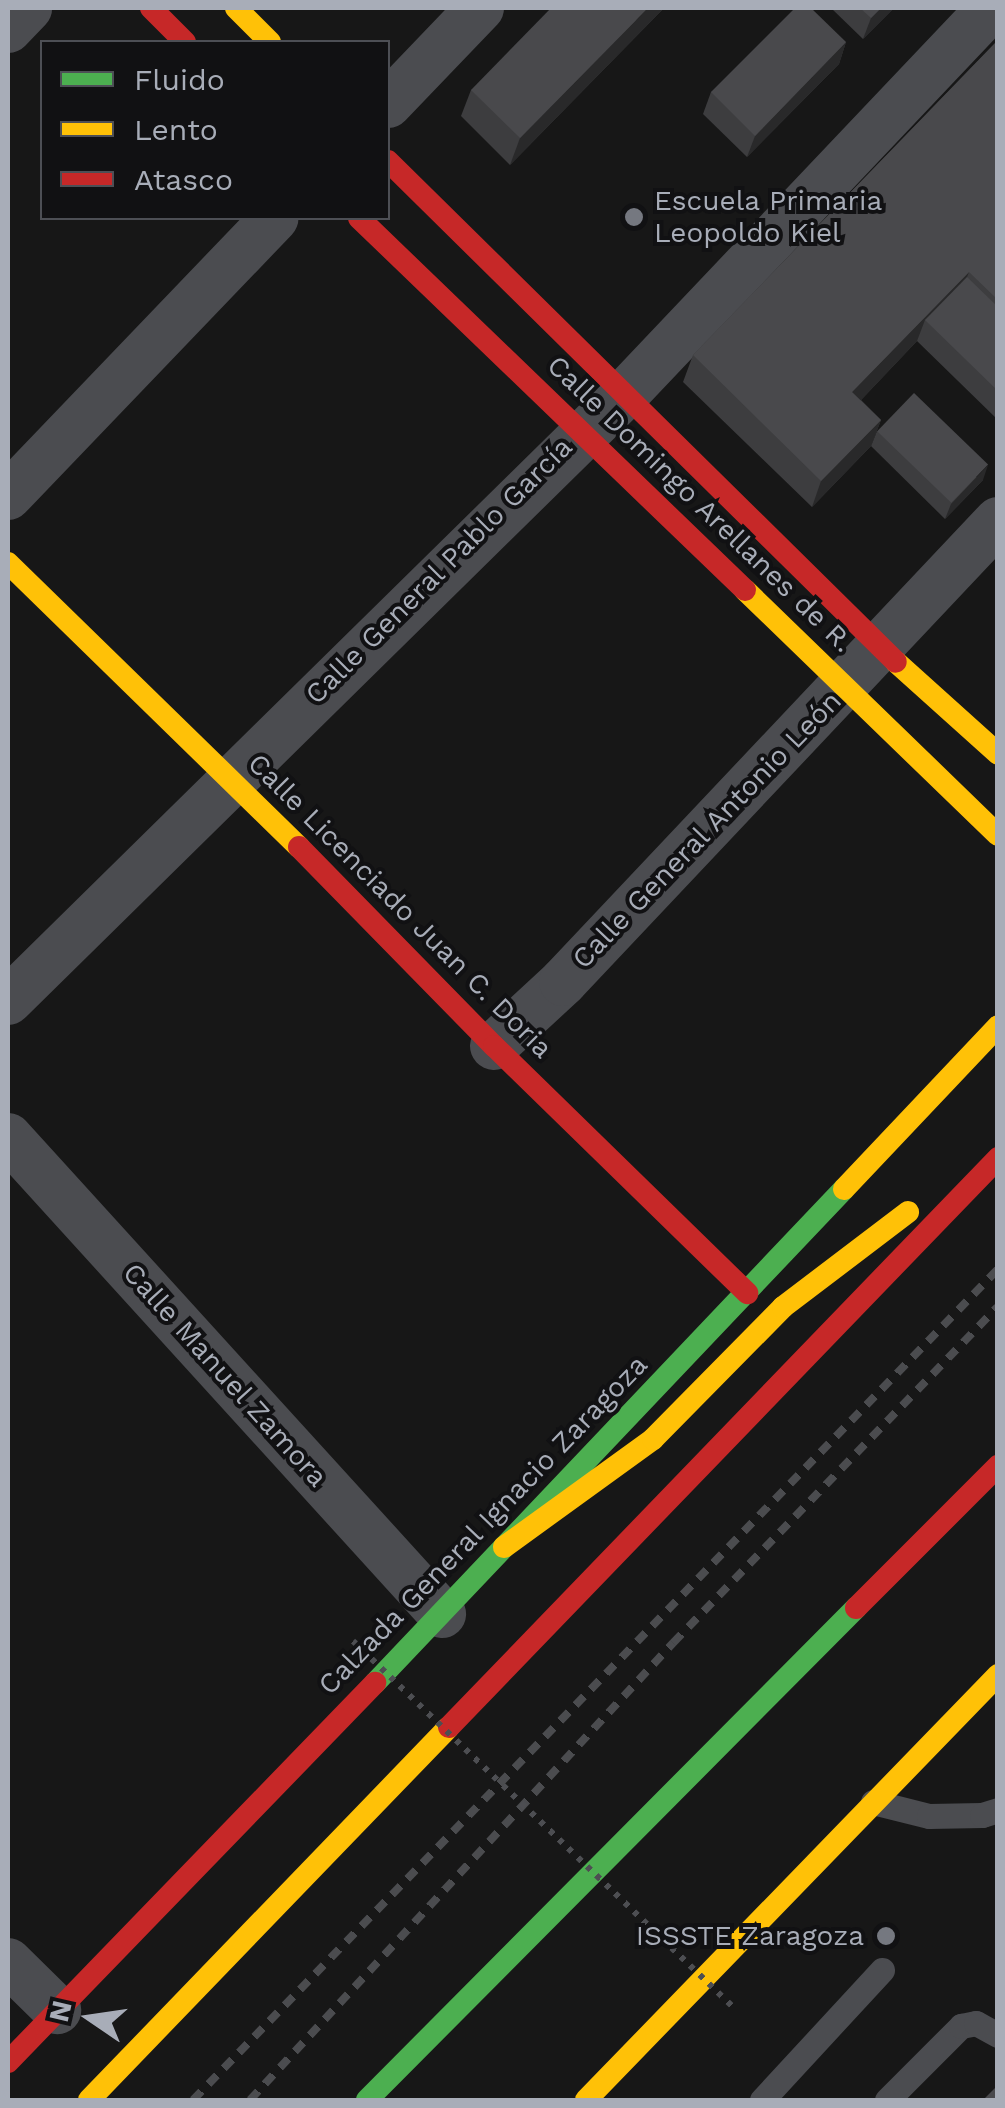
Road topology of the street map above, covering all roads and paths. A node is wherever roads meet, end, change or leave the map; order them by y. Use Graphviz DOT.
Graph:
graph roads {
  1 [pos="28,8"];
  2 [pos="151,8"];
  3 [pos="236,8"];
  4 [pos="480,8"];
  5 [pos="991,8"];
  6 [pos="8,29"];
  7 [pos="183,40"];
  8 [pos="268,40"];
  9 [pos="390,102"];
  10 [pos="390,163"];
  11 [pos="273,220"];
  12 [pos="361,220"];
  13 [pos="624,395"];
  14 [pos="582,431"];
  15 [pos="8,496"];
  16 [pos="998,521"];
  17 [pos="8,563"];
  18 [pos="879,647"];
  19 [pos="845,685"];
  20 [pos="998,754"];
  21 [pos="231,777"];
  22 [pos="998,834"];
  23 [pos="8,1001"];
  24 [pos="998,1026"];
  25 [pos="494,1046"];
  26 [pos="8,1137"];
  27 [pos="998,1144"];
  28 [pos="998,1158"];
  29 [pos="747,1293"];
  30 [pos="998,1466"];
  31 [pos="504,1547"];
  32 [pos="442,1614"];
  33 [pos="354,1642"];
  34 [pos="998,1675"];
  35 [pos="873,1802"];
  36 [pos="998,1810"];
  37 [pos="8,1962"];
  38 [pos="882,1970"];
  39 [pos="733,2006"];
  40 [pos="57,2010"];
  41 [pos="998,2035"];
  42 [pos="8,2062"];
  43 [pos="89,2100"];
  44 [pos="367,2100"];
  45 [pos="586,2100"];
  46 [pos="762,2100"];
  47 [pos="887,2100"];
  1 -- 6 [label="street"];
  2 -- 7 [label="main road"];
  3 -- 8 [label="main road"];
  4 -- 9 [label="street"];
  5 -- 13 [label="street, Calle General Pablo García"];
  10 -- 13 [label="main road, Calle Domingo Arellanes de R."];
  11 -- 15 [label="street"];
  12 -- 14 [label="main road, Calle Domingo Arellanes de R."];
  13 -- 14 [label="street, Calle General Pablo García"];
  13 -- 18 [label="main road, Calle Domingo Arellanes de R."];
  14 -- 19 [label="main road, Calle Domingo Arellanes de R."];
  14 -- 21 [label="street, Calle General Pablo García"];
  16 -- 18 [label="street, Calle General Antonio León"];
  17 -- 21 [label="main road, Calle Licenciado Juan C. Doria"];
  18 -- 19 [label="street, Calle General Antonio León"];
  18 -- 20 [label="main road, Calle Domingo Arellanes de R."];
  19 -- 22 [label="main road, Calle Domingo Arellanes de R."];
  19 -- 25 [label="street, Calle General Antonio León"];
  21 -- 23 [label="street, Calle General Pablo García"];
  21 -- 25 [label="main road, Calle Licenciado Juan C. Doria"];
  24 -- 29 [label="main road, Calzada General Ignacio Zaragoza"];
  25 -- 29 [label="main road, Calle Licenciado Juan C. Doria"];
  26 -- 32 [label="street, Calle Manuel Zamora"];
  27 -- 31 [label="main road"];
  28 -- 43 [label="main road"];
  29 -- 31 [label="main road, Calzada General Ignacio Zaragoza"];
  30 -- 44 [label="main road"];
  31 -- 32 [label="main road, Calzada General Ignacio Zaragoza"];
  32 -- 40 [label="main road, Calzada General Ignacio Zaragoza"];
  33 -- 39 [label="path, bridge"];
  34 -- 35 [label="main road"];
  35 -- 36 [label="lane"];
  35 -- 45 [label="main road"];
  37 -- 40 [label="street"];
  38 -- 46 [label="lane"];
  40 -- 42 [label="main road, Calzada General Ignacio Zaragoza"];
  41 -- 47 [label="lane"];
}
